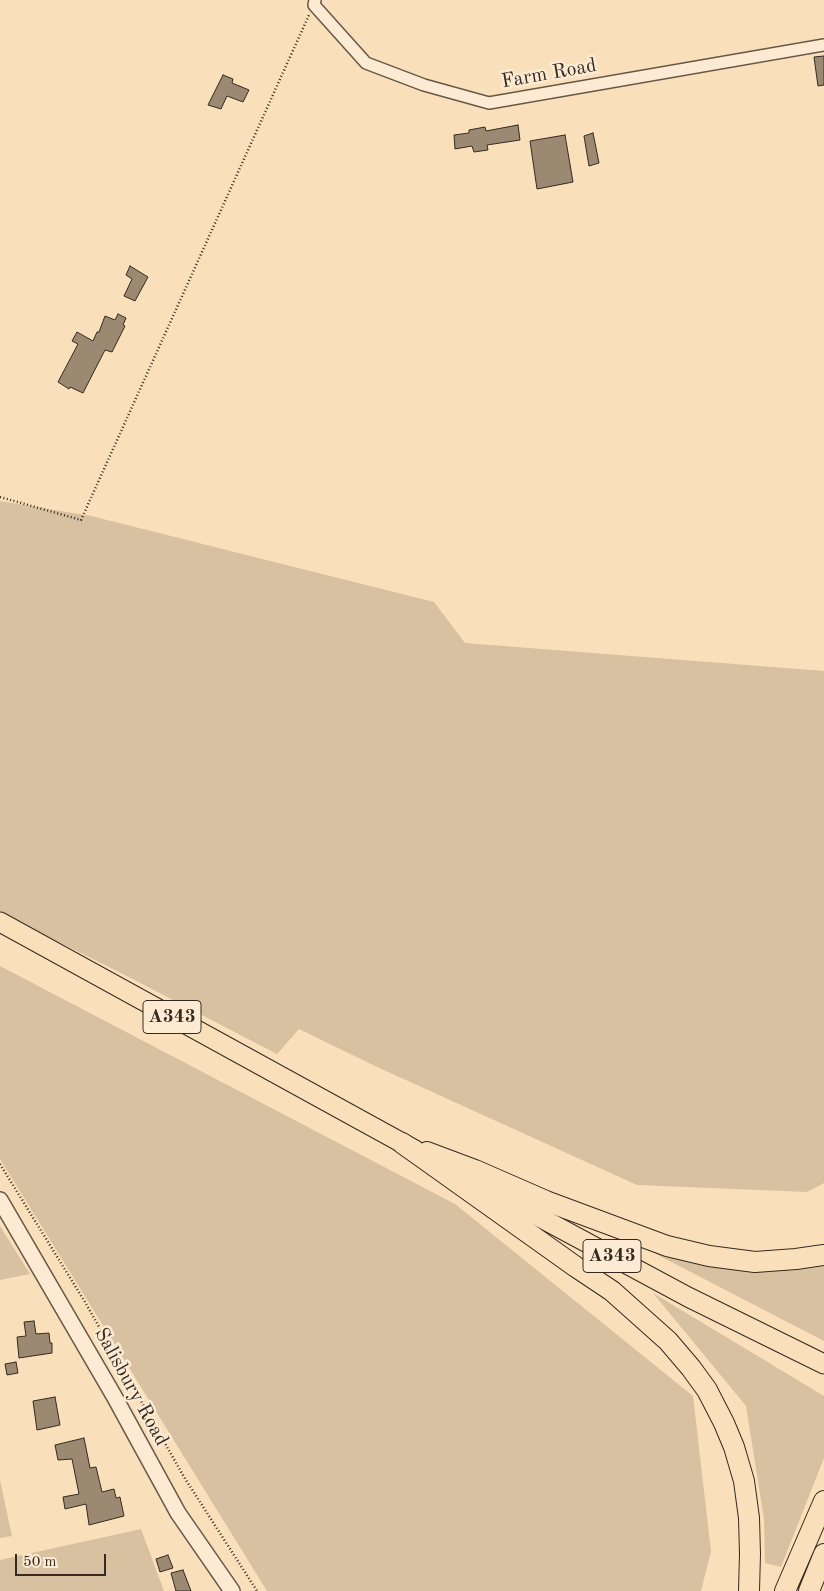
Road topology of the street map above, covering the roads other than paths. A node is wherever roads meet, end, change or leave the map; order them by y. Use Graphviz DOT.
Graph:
graph roads {
  1 [pos="314,2"];
  2 [pos="824,45"];
  3 [pos="0,922"];
  4 [pos="402,1143"];
  5 [pos="0,1200"];
  6 [pos="824,1255"];
  7 [pos="824,1364"];
  8 [pos="824,1500"];
  9 [pos="824,1554"];
  10 [pos="232,1591"];
  11 [pos="749,1591"];
  12 [pos="785,1591"];
  13 [pos="809,1591"];
  1 -- 2 [label="street, Farm Road"];
  3 -- 4 [label="main road, A343"];
  4 -- 6 [label="highway"];
  4 -- 7 [label="main road, A343"];
  4 -- 11 [label="highway"];
  5 -- 10 [label="street, Salisbury Road"];
  8 -- 12 [label="highway"];
  9 -- 13 [label="highway"];
}
